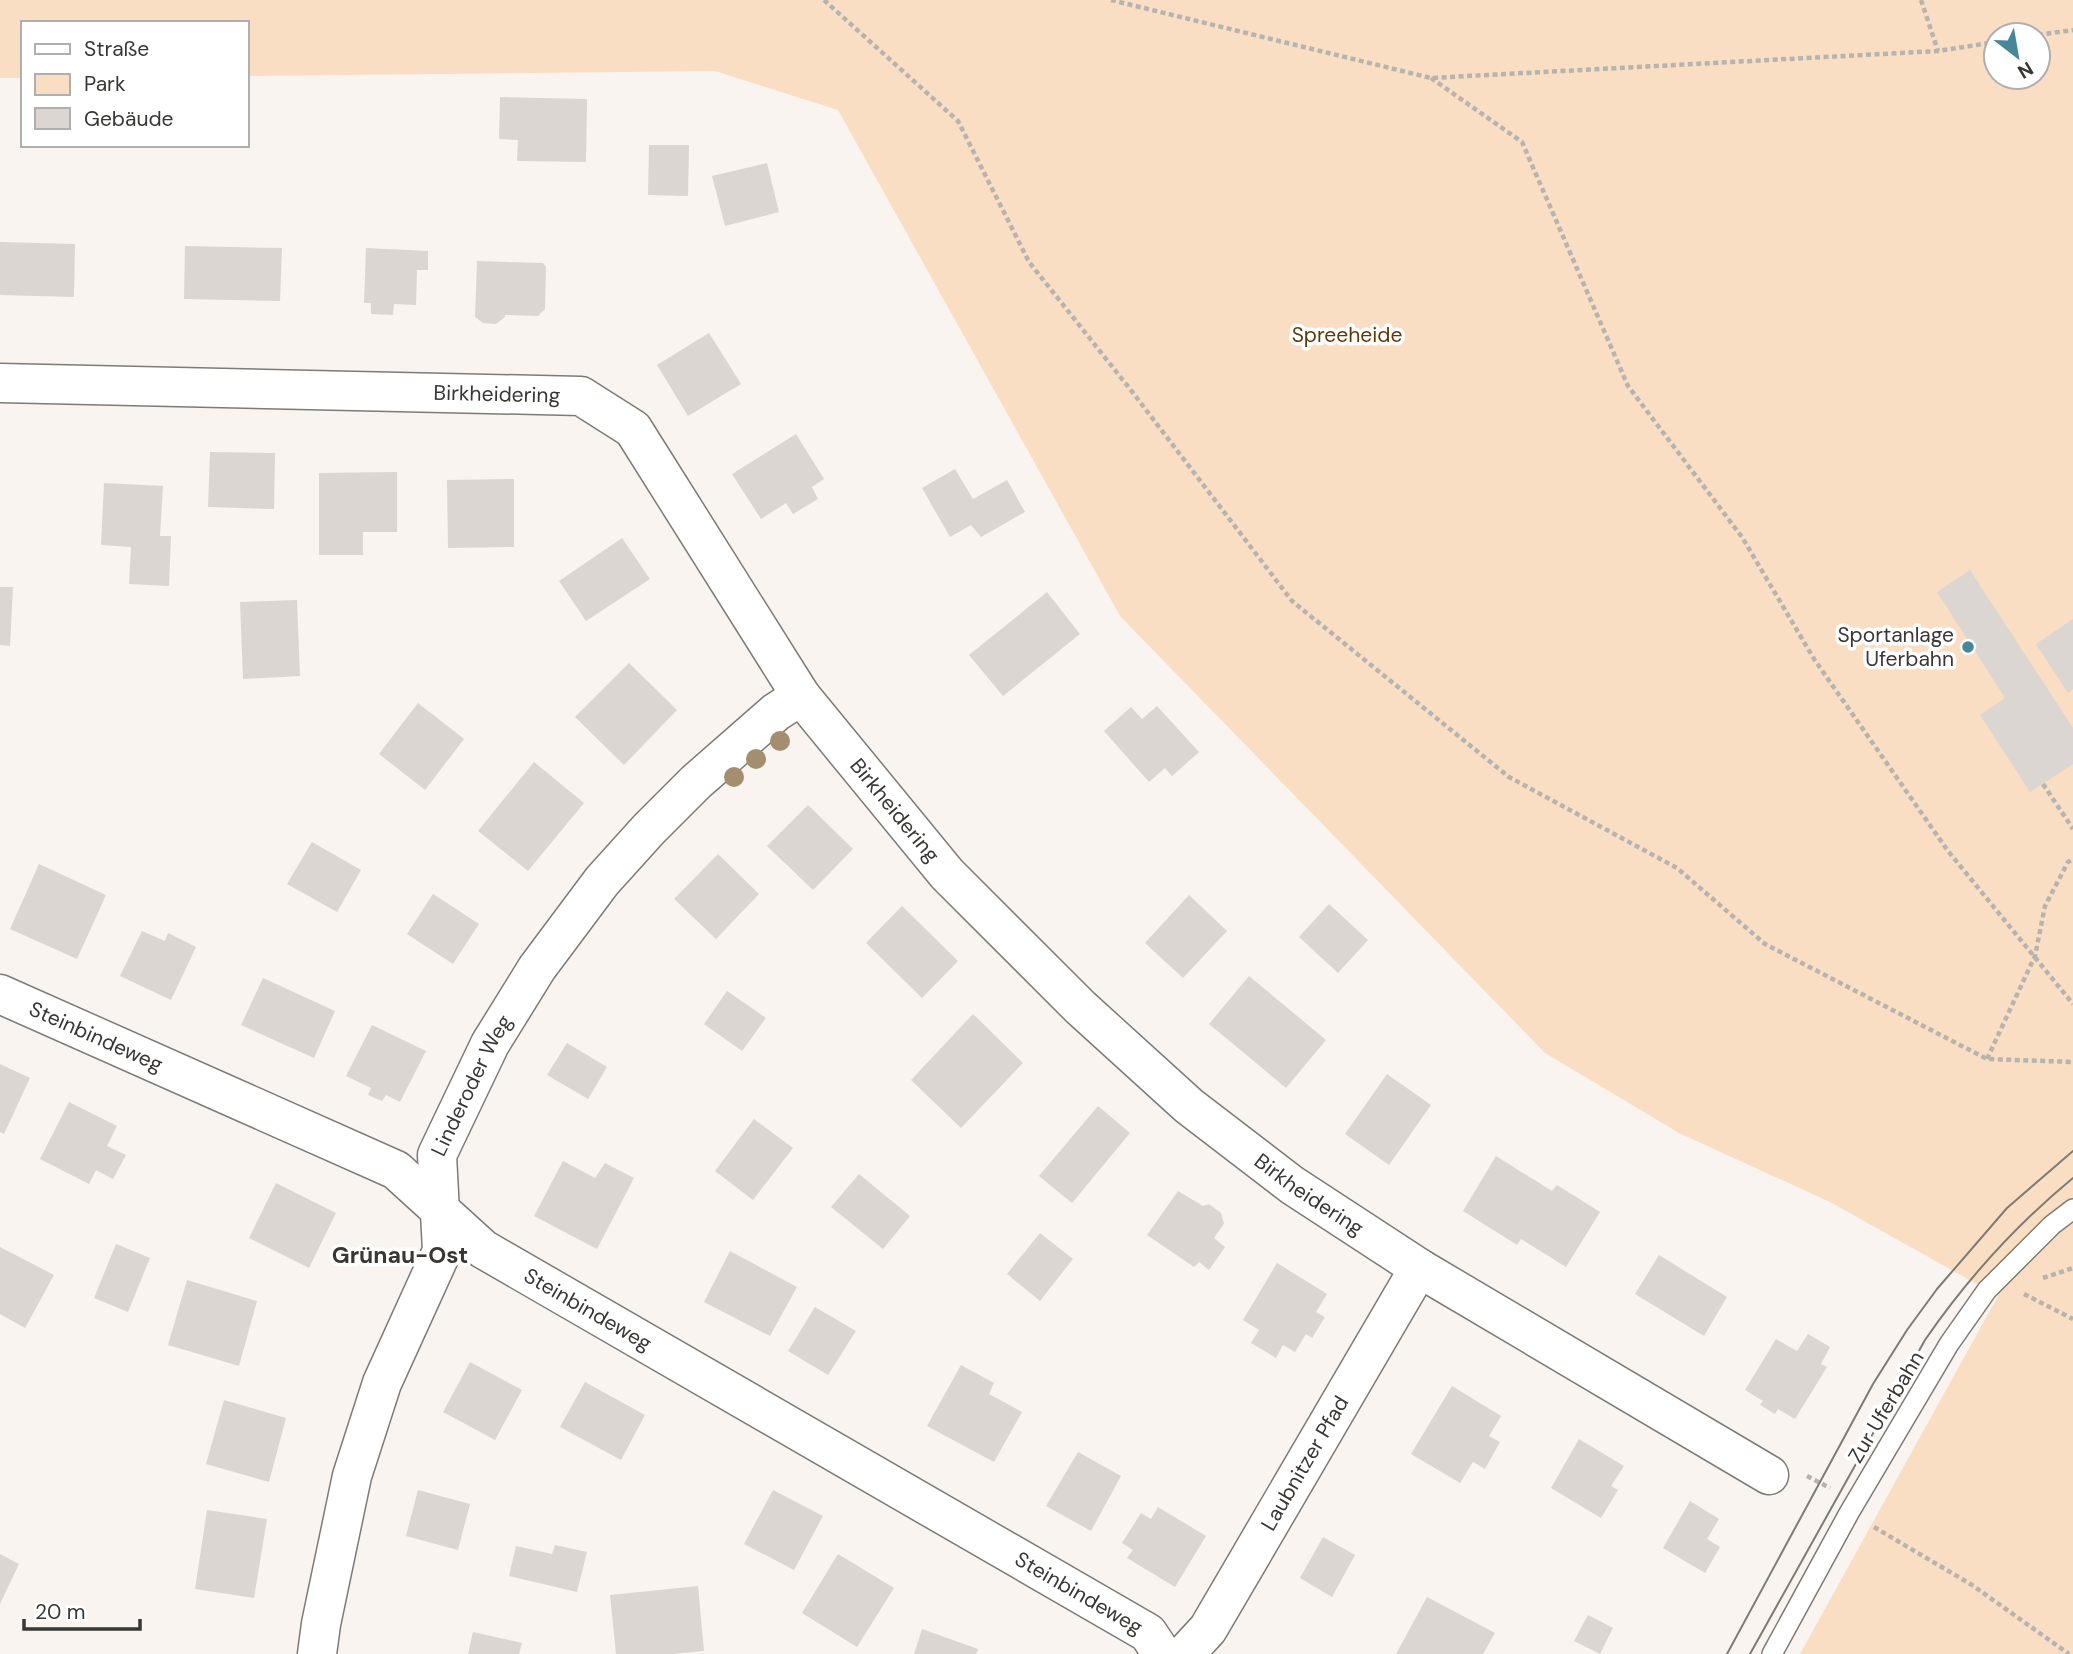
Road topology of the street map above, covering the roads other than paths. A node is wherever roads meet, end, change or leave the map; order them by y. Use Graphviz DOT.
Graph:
graph roads {
  1 [pos="0,383"];
  2 [pos="801,696"];
  3 [pos="0,994"];
  4 [pos="2073,1209"];
  5 [pos="440,1210"];
  6 [pos="1419,1268"];
  7 [pos="1769,1475"];
  8 [pos="317,1654"];
  9 [pos="1162,1654"];
  10 [pos="1185,1654"];
  11 [pos="1772,1654"];
  1 -- 2 [label="street, Birkheidering"];
  2 -- 5 [label="street, Linderoder Weg"];
  2 -- 6 [label="street, Birkheidering"];
  3 -- 5 [label="street, Steinbindeweg"];
  4 -- 11 [label="lane, Zur Uferbahn"];
  5 -- 8 [label="street, Linderoder Weg"];
  5 -- 9 [label="street, Steinbindeweg"];
  6 -- 7 [label="street, Birkheidering"];
  6 -- 10 [label="street, Laubnitzer Pfad"];
}
